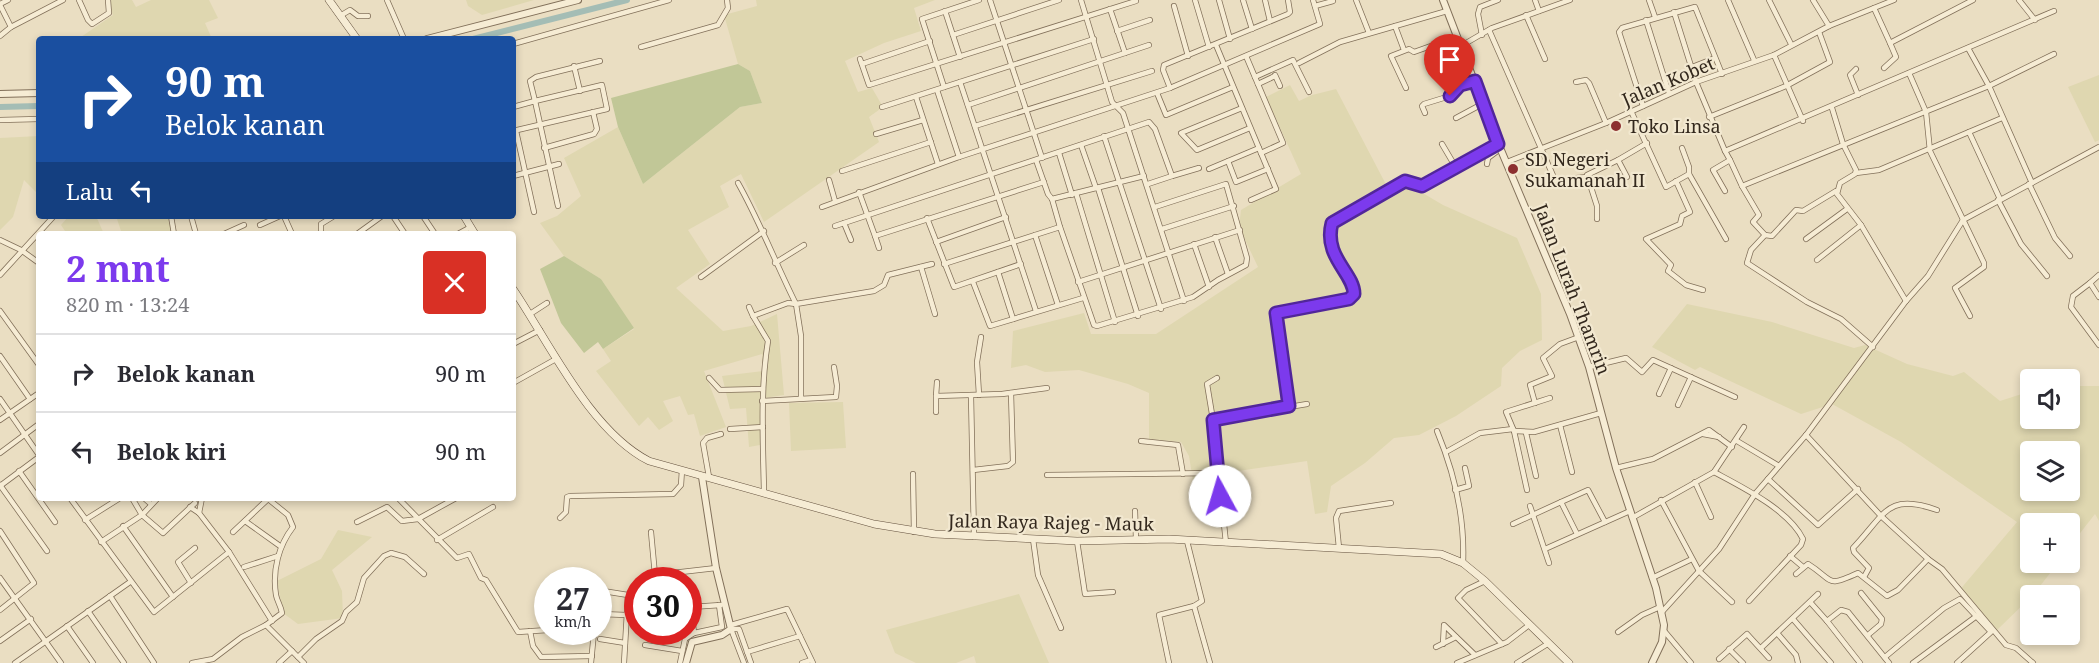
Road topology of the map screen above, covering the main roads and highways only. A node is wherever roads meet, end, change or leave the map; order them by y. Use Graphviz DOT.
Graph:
graph roads {
  1 [pos="329,0"];
  2 [pos="355,36"];
  3 [pos="516,294"];
  4 [pos="1569,663"];
  1 -- 2 [label="main road"];
  3 -- 4 [label="main road, Jalan Raya Rajeg - Mauk"];
}
